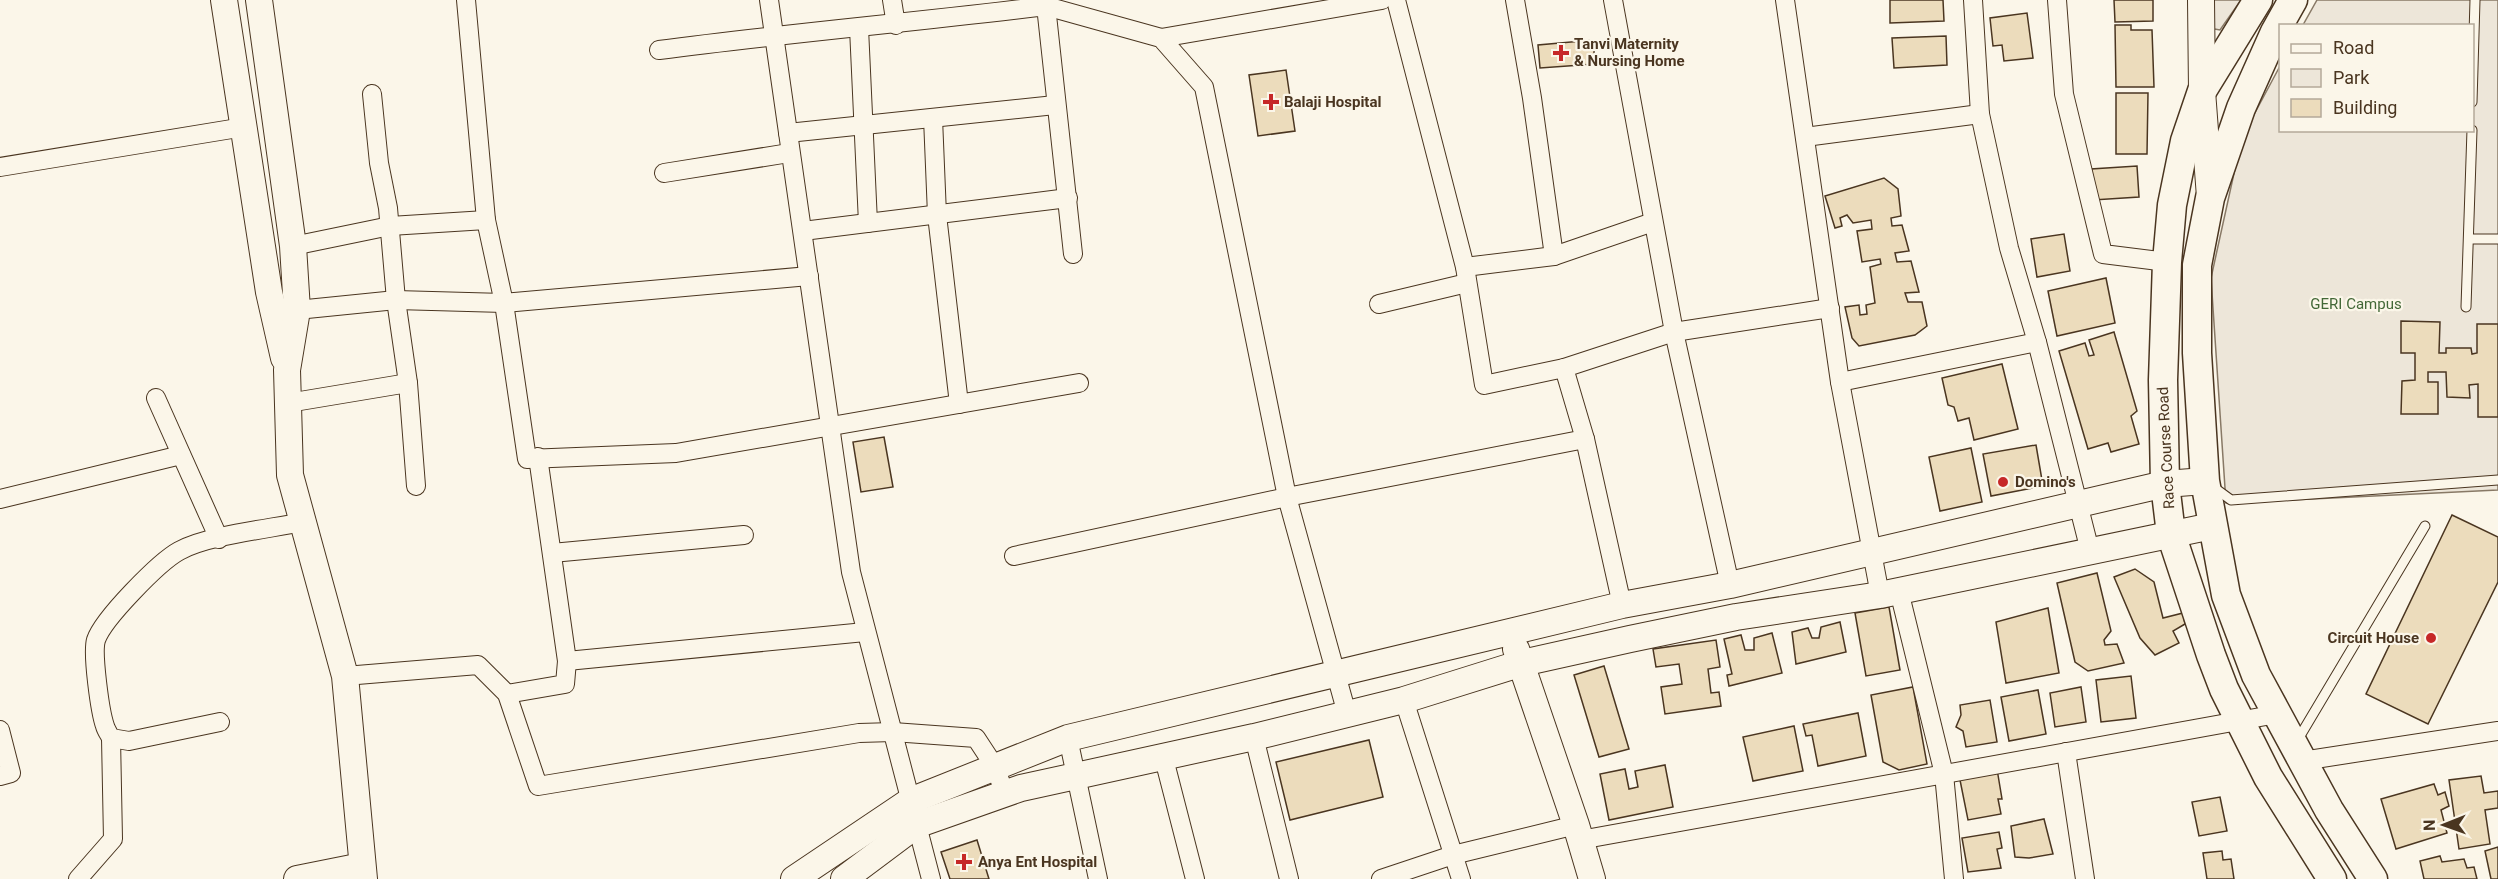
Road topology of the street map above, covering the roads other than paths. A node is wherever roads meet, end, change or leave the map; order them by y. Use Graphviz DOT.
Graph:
graph roads {
  1 [pos="224,0"];
  2 [pos="260,0"];
  3 [pos="466,0"];
  4 [pos="769,0"];
  5 [pos="891,0"];
  6 [pos="1382,0"];
  7 [pos="1396,0"];
  8 [pos="1515,0"];
  9 [pos="1612,0"];
  10 [pos="1785,0"];
  11 [pos="1973,0"];
  12 [pos="2056,0"];
  13 [pos="2201,0"];
  14 [pos="2258,0"];
  15 [pos="2293,0"];
  16 [pos="2475,0"];
  17 [pos="1045,3"];
  18 [pos="896,24"];
  19 [pos="2280,24"];
  20 [pos="2279,26"];
  21 [pos="859,28"];
  22 [pos="2474,34"];
  23 [pos="774,35"];
  24 [pos="1161,38"];
  25 [pos="659,50"];
  26 [pos="2202,91"];
  27 [pos="372,94"];
  28 [pos="1055,105"];
  29 [pos="1980,114"];
  30 [pos="933,118"];
  31 [pos="862,125"];
  32 [pos="244,127"];
  33 [pos="2472,132"];
  34 [pos="788,133"];
  35 [pos="1805,137"];
  36 [pos="789,153"];
  37 [pos="0,167"];
  38 [pos="664,173"];
  39 [pos="1068,198"];
  40 [pos="2210,198"];
  41 [pos="937,214"];
  42 [pos="486,220"];
  43 [pos="1653,222"];
  44 [pos="868,223"];
  45 [pos="390,226"];
  46 [pos="803,231"];
  47 [pos="2469,238"];
  48 [pos="2498,238"];
  49 [pos="293,246"];
  50 [pos="1073,254"];
  51 [pos="1554,256"];
  52 [pos="2167,262"];
  53 [pos="1466,275"];
  54 [pos="809,276"];
  55 [pos="396,300"];
  56 [pos="504,303"];
  57 [pos="1378,304"];
  58 [pos="2466,307"];
  59 [pos="1830,308"];
  60 [pos="297,310"];
  61 [pos="1674,332"];
  62 [pos="2037,342"];
  63 [pos="1564,368"];
  64 [pos="287,370"];
  65 [pos="1840,382"];
  66 [pos="408,383"];
  67 [pos="1079,383"];
  68 [pos="156,398"];
  69 [pos="288,403"];
  70 [pos="959,404"];
  71 [pos="831,426"];
  72 [pos="1585,439"];
  73 [pos="181,455"];
  74 [pos="538,457"];
  75 [pos="2498,480"];
  76 [pos="2205,481"];
  77 [pos="2165,484"];
  78 [pos="416,486"];
  79 [pos="1287,497"];
  80 [pos="0,499"];
  81 [pos="2231,500"];
  82 [pos="2079,506"];
  83 [pos="2218,517"];
  84 [pos="303,522"];
  85 [pos="2425,526"];
  86 [pos="2171,534"];
  87 [pos="744,535"];
  88 [pos="219,539"];
  89 [pos="2090,551"];
  90 [pos="1872,552"];
  91 [pos="552,553"];
  92 [pos="1014,556"];
  93 [pos="1730,585"];
  94 [pos="1890,593"];
  95 [pos="1622,605"];
  96 [pos="865,632"];
  97 [pos="1509,632"];
  98 [pos="567,661"];
  99 [pos="1522,663"];
  100 [pos="1336,674"];
  101 [pos="345,676"];
  102 [pos="507,694"];
  103 [pos="1404,700"];
  104 [pos="1347,714"];
  105 [pos="2277,714"];
  106 [pos="2239,720"];
  107 [pos="220,722"];
  108 [pos="0,730"];
  109 [pos="2498,731"];
  110 [pos="893,732"];
  111 [pos="1254,737"];
  112 [pos="111,738"];
  113 [pos="1068,738"];
  114 [pos="2067,752"];
  115 [pos="2298,753"];
  116 [pos="1163,755"];
  117 [pos="995,767"];
  118 [pos="1944,774"];
  119 [pos="1074,775"];
  120 [pos="0,776"];
  121 [pos="1005,794"];
  122 [pos="913,813"];
  123 [pos="1578,832"];
  124 [pos="1453,855"];
  125 [pos="363,872"];
  126 [pos="78,879"];
  127 [pos="297,879"];
  128 [pos="794,879"];
  129 [pos="844,879"];
  130 [pos="931,879"];
  131 [pos="1098,879"];
  132 [pos="1195,879"];
  133 [pos="1289,879"];
  134 [pos="1381,879"];
  135 [pos="1461,879"];
  136 [pos="1592,879"];
  137 [pos="1954,879"];
  138 [pos="2085,879"];
  139 [pos="2332,879"];
  140 [pos="2373,879"];
  1 -- 32 [label="main road"];
  2 -- 49 [label="main road"];
  3 -- 42 [label="street"];
  4 -- 23 [label="street"];
  5 -- 18 [label="street"];
  6 -- 24 [label="street"];
  7 -- 53 [label="street"];
  8 -- 51 [label="street"];
  9 -- 43 [label="street"];
  10 -- 35 [label="street"];
  11 -- 29 [label="street"];
  12 -- 52 [label="street"];
  13 -- 26 [label="main road"];
  14 -- 26 [label="main road, Race Course Road"];
  15 -- 19 [label="main road"];
  16 -- 22 [label="lane"];
  17 -- 18 [label="street"];
  17 -- 24 [label="street"];
  17 -- 28 [label="street"];
  18 -- 21 [label="street"];
  20 -- 40 [label="main road"];
  21 -- 23 [label="street"];
  21 -- 31 [label="street"];
  23 -- 25 [label="street"];
  23 -- 34 [label="street"];
  24 -- 79 [label="street"];
  26 -- 40 [label="main road"];
  26 -- 52 [label="main road, Race Course Road"];
  27 -- 45 [label="street"];
  28 -- 30 [label="street"];
  28 -- 39 [label="street"];
  29 -- 35 [label="street"];
  29 -- 62 [label="street"];
  30 -- 31 [label="street"];
  30 -- 41 [label="street"];
  31 -- 34 [label="street"];
  31 -- 44 [label="street"];
  32 -- 37 [label="street"];
  32 -- 64 [label="main road"];
  33 -- 47 [label="lane"];
  34 -- 36 [label="street"];
  35 -- 59 [label="street"];
  36 -- 38 [label="street"];
  36 -- 46 [label="street"];
  39 -- 41 [label="street"];
  39 -- 50 [label="street"];
  40 -- 76 [label="main road"];
  41 -- 44 [label="street"];
  41 -- 70 [label="street"];
  42 -- 45 [label="street"];
  42 -- 56 [label="street"];
  43 -- 51 [label="street"];
  43 -- 61 [label="street"];
  44 -- 46 [label="street"];
  45 -- 49 [label="street"];
  45 -- 55 [label="street"];
  46 -- 54 [label="street"];
  47 -- 48 [label="lane"];
  47 -- 58 [label="lane"];
  49 -- 60 [label="main road"];
  51 -- 53 [label="street"];
  52 -- 77 [label="main road, Race Course Road"];
  53 -- 57 [label="street"];
  53 -- 63 [label="street"];
  54 -- 56 [label="street"];
  54 -- 71 [label="street"];
  55 -- 56 [label="street"];
  55 -- 60 [label="street"];
  55 -- 66 [label="street"];
  56 -- 74 [label="street"];
  59 -- 61 [label="street"];
  59 -- 65 [label="street"];
  60 -- 64 [label="main road"];
  61 -- 63 [label="street"];
  61 -- 93 [label="street"];
  62 -- 65 [label="street"];
  62 -- 82 [label="street"];
  63 -- 72 [label="street"];
  64 -- 69 [label="main road"];
  65 -- 90 [label="street"];
  66 -- 69 [label="street"];
  66 -- 78 [label="street"];
  67 -- 70 [label="street"];
  68 -- 73 [label="street"];
  69 -- 84 [label="main road"];
  70 -- 71 [label="street"];
  71 -- 74 [label="street"];
  71 -- 96 [label="street"];
  72 -- 79 [label="street"];
  72 -- 95 [label="street"];
  73 -- 80 [label="street"];
  73 -- 88 [label="street"];
  74 -- 91 [label="street"];
  75 -- 81 [label="lane"];
  76 -- 77 [label="main road"];
  76 -- 81 [label="lane"];
  76 -- 83 [label="main road"];
  77 -- 82 [label="main road"];
  77 -- 86 [label="main road, Race Course Road"];
  79 -- 92 [label="street"];
  79 -- 100 [label="street"];
  81 -- 83 [label="lane"];
  82 -- 89 [label="street"];
  82 -- 90 [label="main road"];
  83 -- 86 [label="main road"];
  83 -- 105 [label="main road"];
  84 -- 88 [label="street"];
  84 -- 101 [label="main road"];
  85 -- 115 [label="lane"];
  86 -- 89 [label="main road"];
  86 -- 106 [label="main road, Race Course Road"];
  87 -- 91 [label="street"];
  88 -- 112 [label="street"];
  89 -- 94 [label="main road"];
  90 -- 93 [label="main road"];
  90 -- 94 [label="street"];
  91 -- 98 [label="street"];
  93 -- 95 [label="main road"];
  94 -- 99 [label="main road"];
  94 -- 118 [label="street"];
  95 -- 97 [label="main road"];
  96 -- 98 [label="street"];
  96 -- 110 [label="street"];
  97 -- 99 [label="main road"];
  97 -- 100 [label="main road"];
  98 -- 102 [label="street"];
  99 -- 103 [label="main road"];
  99 -- 123 [label="main road"];
  100 -- 104 [label="street"];
  100 -- 113 [label="main road"];
  101 -- 102 [label="street"];
  101 -- 125 [label="main road"];
  102 -- 110 [label="street"];
  103 -- 104 [label="main road"];
  103 -- 124 [label="street"];
  104 -- 111 [label="main road"];
  105 -- 106 [label="street"];
  105 -- 115 [label="main road"];
  106 -- 114 [label="street"];
  106 -- 139 [label="main road, Race Course Road"];
  107 -- 112 [label="street"];
  108 -- 120 [label="street"];
  109 -- 115 [label="street"];
  110 -- 117 [label="street"];
  110 -- 122 [label="street"];
  111 -- 116 [label="main road"];
  111 -- 133 [label="street"];
  112 -- 126 [label="street"];
  113 -- 117 [label="main road"];
  113 -- 119 [label="street"];
  114 -- 118 [label="street"];
  114 -- 138 [label="street"];
  115 -- 140 [label="main road"];
  116 -- 119 [label="main road"];
  116 -- 132 [label="street"];
  117 -- 121 [label="street"];
  117 -- 122 [label="main road"];
  118 -- 123 [label="street"];
  118 -- 137 [label="street"];
  119 -- 121 [label="main road"];
  119 -- 131 [label="street"];
  121 -- 122 [label="main road"];
  122 -- 128 [label="main road"];
  122 -- 129 [label="main road"];
  122 -- 130 [label="street"];
  123 -- 124 [label="street"];
  123 -- 136 [label="main road"];
  124 -- 134 [label="street"];
  124 -- 135 [label="street"];
  125 -- 127 [label="main road"];
}
